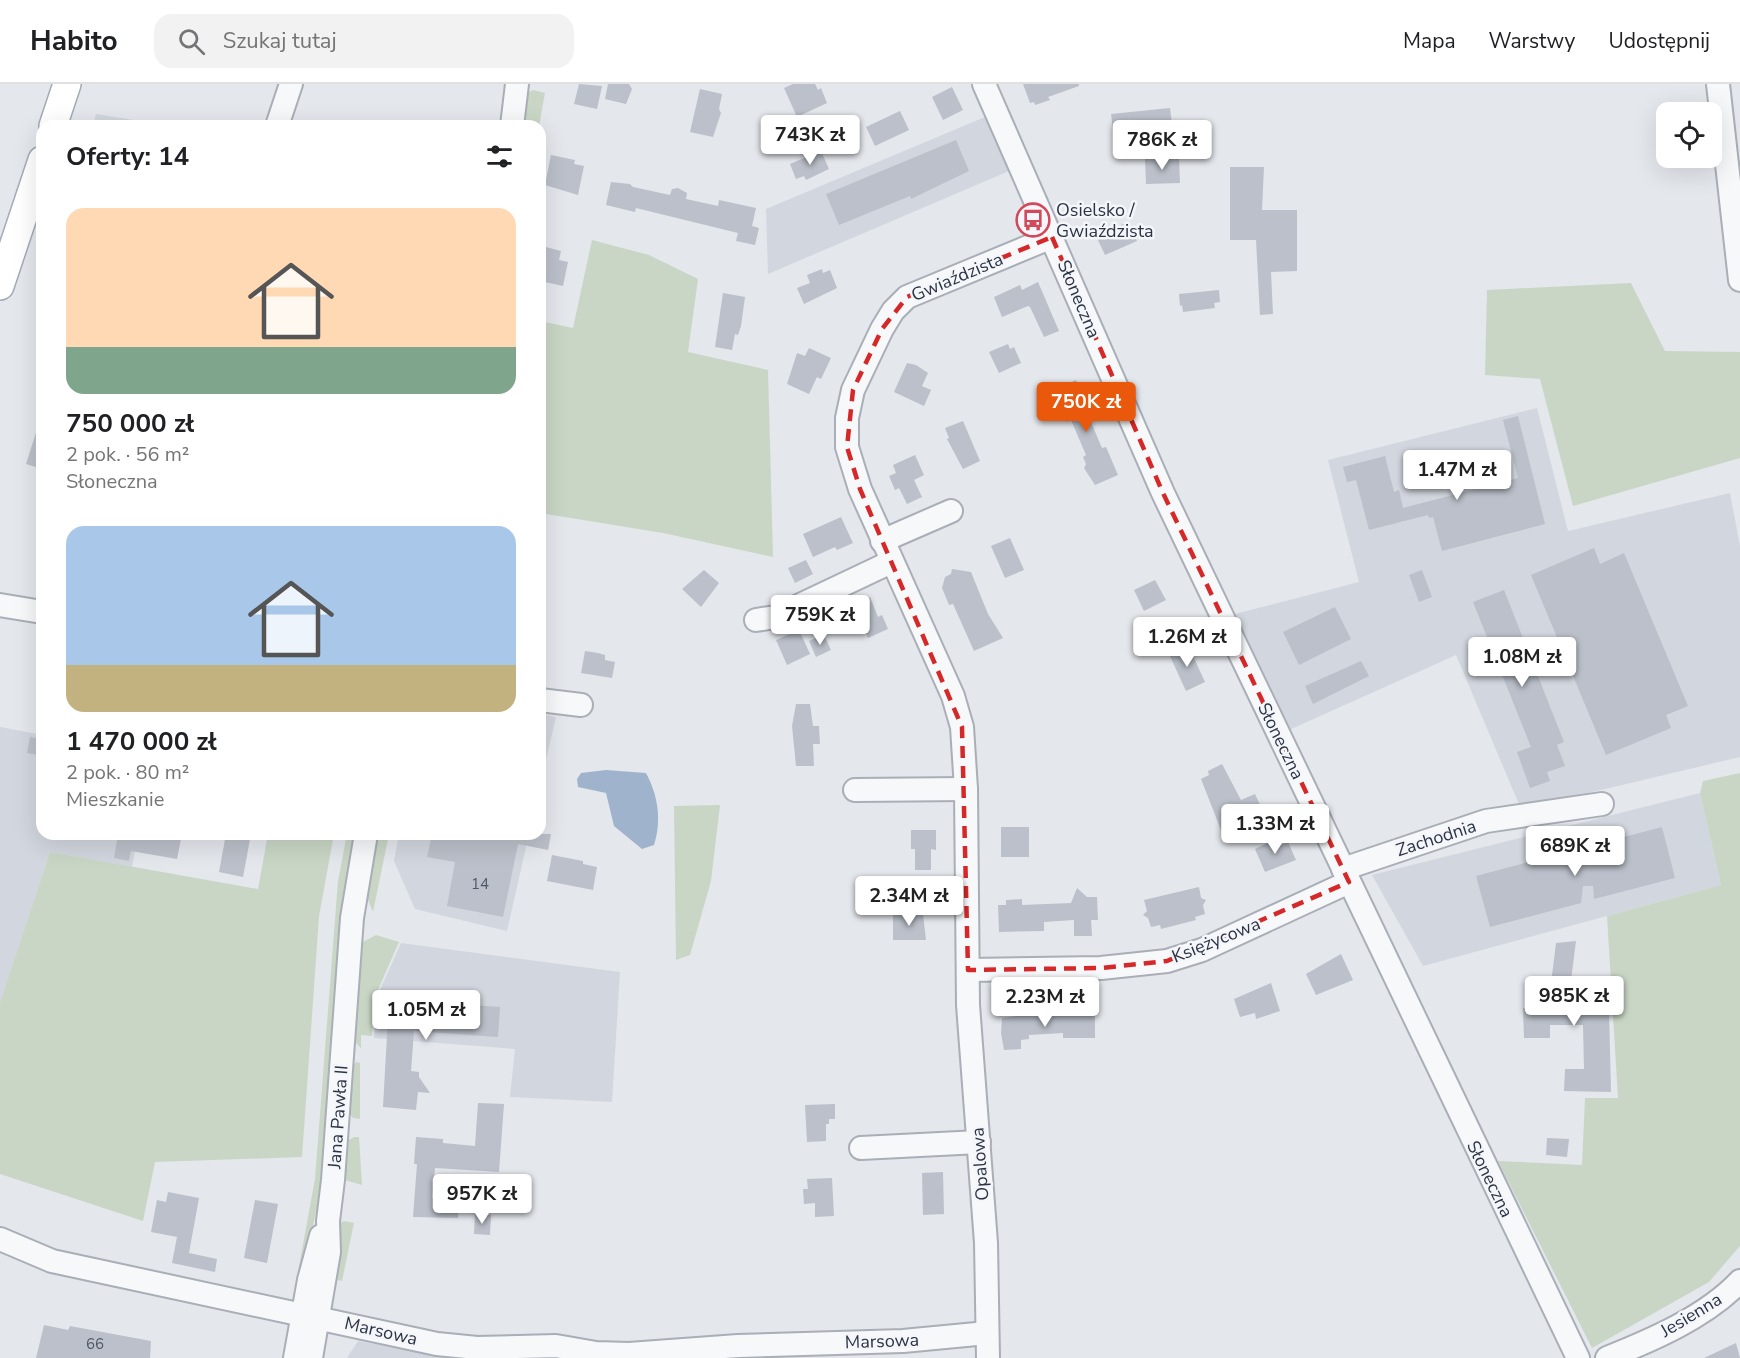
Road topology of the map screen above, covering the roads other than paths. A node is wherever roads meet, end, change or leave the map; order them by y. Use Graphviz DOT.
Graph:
graph roads {
  1 [pos="67,84"];
  2 [pos="291,84"];
  3 [pos="984,84"];
  4 [pos="1718,84"];
  5 [pos="515,92"];
  6 [pos="55,120"];
  7 [pos="280,120"];
  8 [pos="505,120"];
  9 [pos="513,120"];
  10 [pos="36,178"];
  11 [pos="1052,237"];
  12 [pos="1740,280"];
  13 [pos="0,286"];
  14 [pos="951,511"];
  15 [pos="882,541"];
  16 [pos="891,562"];
  17 [pos="0,605"];
  18 [pos="36,611"];
  19 [pos="756,621"];
  20 [pos="546,701"];
  21 [pos="581,705"];
  22 [pos="966,789"];
  23 [pos="855,790"];
  24 [pos="1602,804"];
  25 [pos="365,840"];
  26 [pos="1346,876"];
  27 [pos="968,970"];
  28 [pos="979,1142"];
  29 [pos="861,1148"];
  30 [pos="0,1239"];
  31 [pos="1740,1281"];
  32 [pos="311,1316"];
  33 [pos="987,1333"];
  34 [pos="782,1351"];
  35 [pos="296,1358"];
  36 [pos="311,1358"];
  37 [pos="988,1358"];
  38 [pos="1578,1358"];
  39 [pos="1607,1358"];
  1 -- 6 [label="main road"];
  2 -- 7 [label="street"];
  3 -- 11 [label="street, Słoneczna"];
  4 -- 12 [label="street"];
  5 -- 8 [label="street"];
  5 -- 9 [label="street"];
  10 -- 13 [label="main road"];
  11 -- 15 [label="street, Gwiaździsta"];
  11 -- 26 [label="street, Słoneczna"];
  14 -- 15 [label="street"];
  15 -- 16 [label="street, Gwiaździsta"];
  16 -- 19 [label="street"];
  16 -- 22 [label="street, Gwiaździsta"];
  17 -- 18 [label="street"];
  20 -- 21 [label="street"];
  22 -- 23 [label="street"];
  22 -- 27 [label="street, Gwiaździsta"];
  24 -- 26 [label="street, Zachodnia"];
  25 -- 32 [label="street, Jana Pawła II"];
  26 -- 27 [label="street, Księżycowa"];
  26 -- 38 [label="street, Słoneczna"];
  27 -- 28 [label="street, Opalowa"];
  28 -- 29 [label="street"];
  28 -- 33 [label="street, Opalowa"];
  30 -- 32 [label="street, Marsowa"];
  31 -- 39 [label="street, Jesienna"];
  32 -- 34 [label="street, Marsowa"];
  32 -- 35 [label="street, Jana Pawła II"];
  32 -- 36 [label="street, Jana Pawła II"];
  33 -- 34 [label="street, Marsowa"];
  33 -- 37 [label="street, Opalowa"];
}
